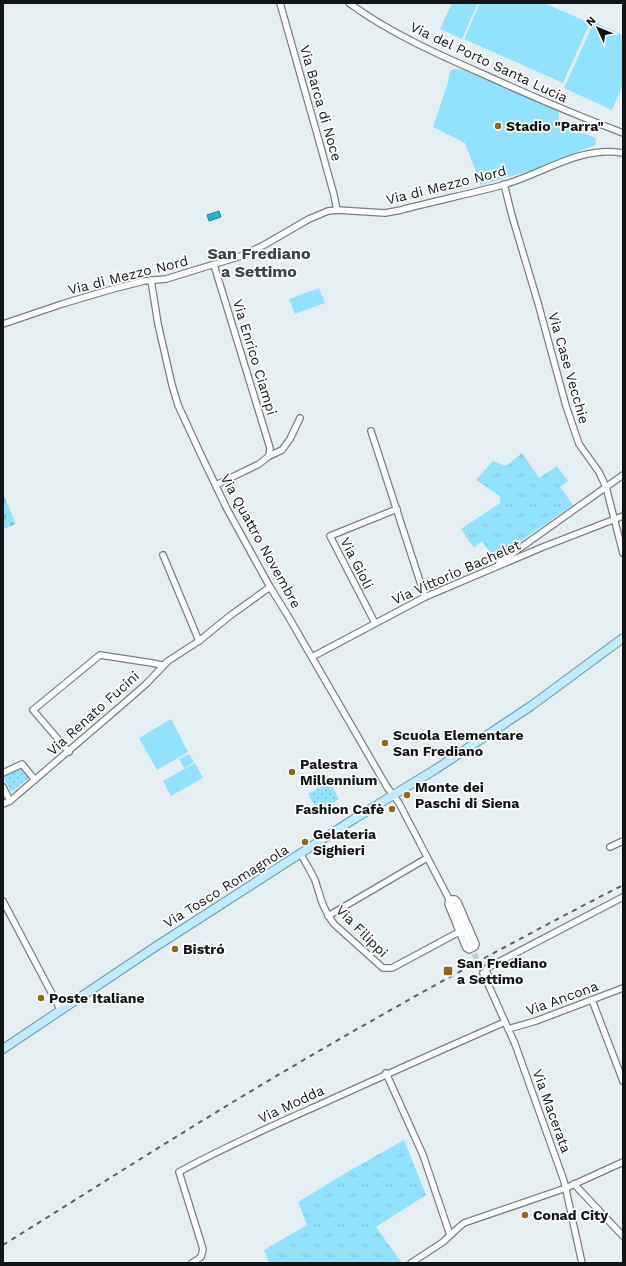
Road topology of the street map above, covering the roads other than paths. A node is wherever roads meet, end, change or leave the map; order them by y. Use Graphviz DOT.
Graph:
graph roads {
  1 [pos="280,3"];
  2 [pos="349,3"];
  3 [pos="623,133"];
  4 [pos="623,153"];
  5 [pos="504,184"];
  6 [pos="337,210"];
  7 [pos="214,265"];
  8 [pos="151,280"];
  9 [pos="3,324"];
  10 [pos="300,418"];
  11 [pos="371,431"];
  12 [pos="269,456"];
  13 [pos="623,475"];
  14 [pos="216,485"];
  15 [pos="606,487"];
  16 [pos="397,508"];
  17 [pos="623,516"];
  18 [pos="614,519"];
  19 [pos="623,553"];
  20 [pos="163,555"];
  21 [pos="496,566"];
  22 [pos="270,587"];
  23 [pos="425,597"];
  24 [pos="375,623"];
  25 [pos="623,638"];
  26 [pos="199,641"];
  27 [pos="312,657"];
  28 [pos="162,666"];
  29 [pos="69,752"];
  30 [pos="3,773"];
  31 [pos="35,780"];
  32 [pos="3,787"];
  33 [pos="394,795"];
  34 [pos="10,801"];
  35 [pos="3,804"];
  36 [pos="623,841"];
  37 [pos="610,847"];
  38 [pos="301,854"];
  39 [pos="428,858"];
  40 [pos="623,897"];
  41 [pos="448,899"];
  42 [pos="3,901"];
  43 [pos="328,916"];
  44 [pos="459,932"];
  45 [pos="471,946"];
  46 [pos="623,988"];
  47 [pos="592,1000"];
  48 [pos="61,1010"];
  49 [pos="505,1022"];
  50 [pos="508,1029"];
  51 [pos="3,1049"];
  52 [pos="386,1073"];
  53 [pos="623,1081"];
  54 [pos="623,1162"];
  55 [pos="574,1184"];
  56 [pos="566,1188"];
  57 [pos="450,1235"];
  58 [pos="623,1236"];
  59 [pos="192,1263"];
  60 [pos="411,1263"];
  61 [pos="582,1263"];
  1 -- 6 [label="street, Via Barca di Noce"];
  2 -- 3 [label="street, Via del Porto Santa Lucia"];
  4 -- 5 [label="street, Via di Mezzo Nord"];
  5 -- 6 [label="street, Via di Mezzo Nord"];
  5 -- 15 [label="street, Via Case Vecchie"];
  6 -- 7 [label="street, Via di Mezzo Nord"];
  7 -- 8 [label="street, Via di Mezzo Nord"];
  7 -- 12 [label="street, Via Enrico Ciampi"];
  8 -- 9 [label="street, Via di Mezzo Nord"];
  8 -- 14 [label="street, Via Quattro Novembre"];
  10 -- 12 [label="street"];
  11 -- 16 [label="street"];
  12 -- 14 [label="street"];
  13 -- 15 [label="street"];
  14 -- 22 [label="street, Via Quattro Novembre"];
  15 -- 18 [label="street, Via Case Vecchie"];
  15 -- 21 [label="street"];
  16 -- 23 [label="street"];
  16 -- 24 [label="street, Via Gioli"];
  17 -- 18 [label="street, Via Vittorio Bachelet"];
  18 -- 19 [label="street, Via Case Vecchie"];
  18 -- 21 [label="street, Via Vittorio Bachelet"];
  20 -- 26 [label="street"];
  21 -- 23 [label="street, Via Vittorio Bachelet"];
  22 -- 26 [label="street, Via Renato Fucini"];
  22 -- 27 [label="street, Via Quattro Novembre"];
  23 -- 24 [label="street, Via Vittorio Bachelet"];
  24 -- 27 [label="street, Via Vittorio Bachelet"];
  25 -- 33 [label="main road, Via Tosco Romagnola"];
  26 -- 28 [label="street, Via Renato Fucini"];
  27 -- 33 [label="street, Via Quattro Novembre"];
  28 -- 29 [label="street, Via Renato Fucini"];
  28 -- 29 [label="street"];
  29 -- 31 [label="street, Via Renato Fucini"];
  30 -- 31 [label="street"];
  31 -- 34 [label="street, Via Renato Fucini"];
  32 -- 34 [label="street"];
  33 -- 38 [label="main road, Via Tosco Romagnola"];
  33 -- 39 [label="street"];
  34 -- 35 [label="street, Via Renato Fucini"];
  36 -- 37 [label="street"];
  38 -- 43 [label="street, Via Filippi"];
  38 -- 48 [label="main road, Via Tosco Romagnola"];
  39 -- 41 [label="street"];
  39 -- 43 [label="street"];
  40 -- 49 [label="street, Via Macerata"];
  41 -- 44 [label="street"];
  41 -- 44 [label="street"];
  41 -- 45 [label="street"];
  42 -- 48 [label="street"];
  43 -- 44 [label="street, Via Filippi"];
  46 -- 47 [label="street, Via Ancona"];
  47 -- 50 [label="street, Via Ancona"];
  47 -- 53 [label="street"];
  48 -- 51 [label="main road, Via Tosco Romagnola"];
  49 -- 50 [label="street, Via Macerata"];
  49 -- 52 [label="street, Via Modda"];
  50 -- 56 [label="street, Via Macerata"];
  52 -- 57 [label="street"];
  52 -- 59 [label="street, Via Modda"];
  54 -- 55 [label="street"];
  55 -- 56 [label="street"];
  55 -- 58 [label="street"];
  56 -- 57 [label="street"];
  56 -- 61 [label="street, Via Macerata"];
  57 -- 60 [label="street"];
}
